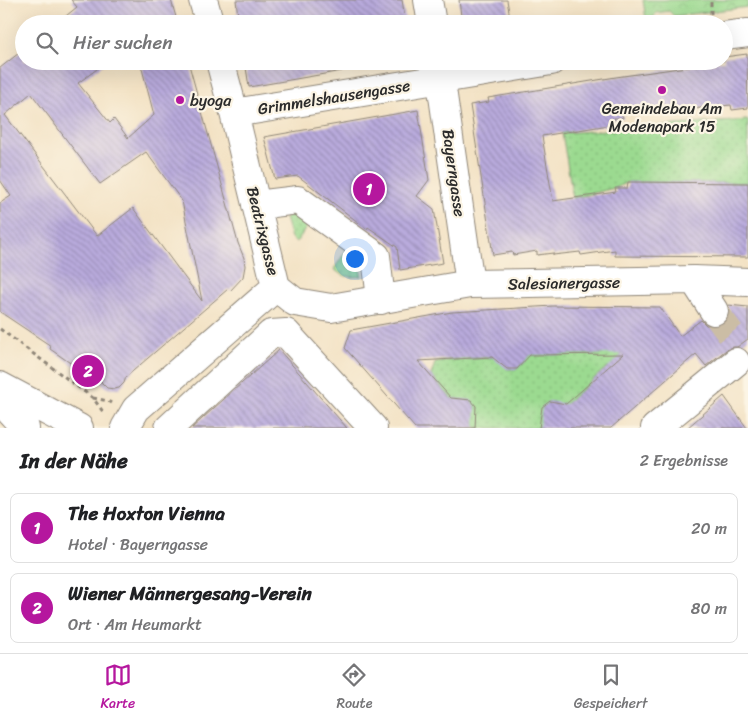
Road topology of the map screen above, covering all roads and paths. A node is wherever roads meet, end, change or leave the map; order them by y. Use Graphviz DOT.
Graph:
graph roads {
  1 [pos="203,0"];
  2 [pos="428,0"];
  3 [pos="711,0"];
  4 [pos="207,15"];
  5 [pos="430,15"];
  6 [pos="715,15"];
  7 [pos="733,29"];
  8 [pos="748,33"];
  9 [pos="222,70"];
  10 [pos="439,70"];
  11 [pos="234,113"];
  12 [pos="256,205"];
  13 [pos="694,280"];
  14 [pos="748,282"];
  15 [pos="470,284"];
  16 [pos="276,287"];
  17 [pos="381,300"];
  18 [pos="714,311"];
  19 [pos="0,329"];
  20 [pos="741,362"];
  21 [pos="0,386"];
  22 [pos="0,400"];
  23 [pos="108,401"];
  24 [pos="25,428"];
  25 [pos="79,428"];
  26 [pos="125,428"];
  27 [pos="169,428"];
  28 [pos="373,428"];
  29 [pos="656,428"];
  1 -- 4 [label="street"];
  2 -- 5 [label="street"];
  3 -- 6 [label="path"];
  7 -- 8 [label="street"];
  9 -- 11 [label="street, Beatrixgasse"];
  10 -- 11 [label="street, Grimmelshausengasse"];
  10 -- 15 [label="street, Bayerngasse"];
  11 -- 12 [label="street, Beatrixgasse"];
  12 -- 16 [label="street, Beatrixgasse"];
  12 -- 17 [label="street"];
  13 -- 14 [label="street, Salesianergasse"];
  13 -- 15 [label="street, Salesianergasse"];
  13 -- 18 [label="street"];
  15 -- 17 [label="street, Salesianergasse"];
  16 -- 17 [label="street, Salesianergasse"];
  16 -- 26 [label="street, Beatrixgasse"];
  19 -- 23 [label="path"];
  20 -- 29 [label="street"];
  21 -- 25 [label="street"];
  22 -- 24 [label="street"];
  27 -- 28 [label="street"];
}
